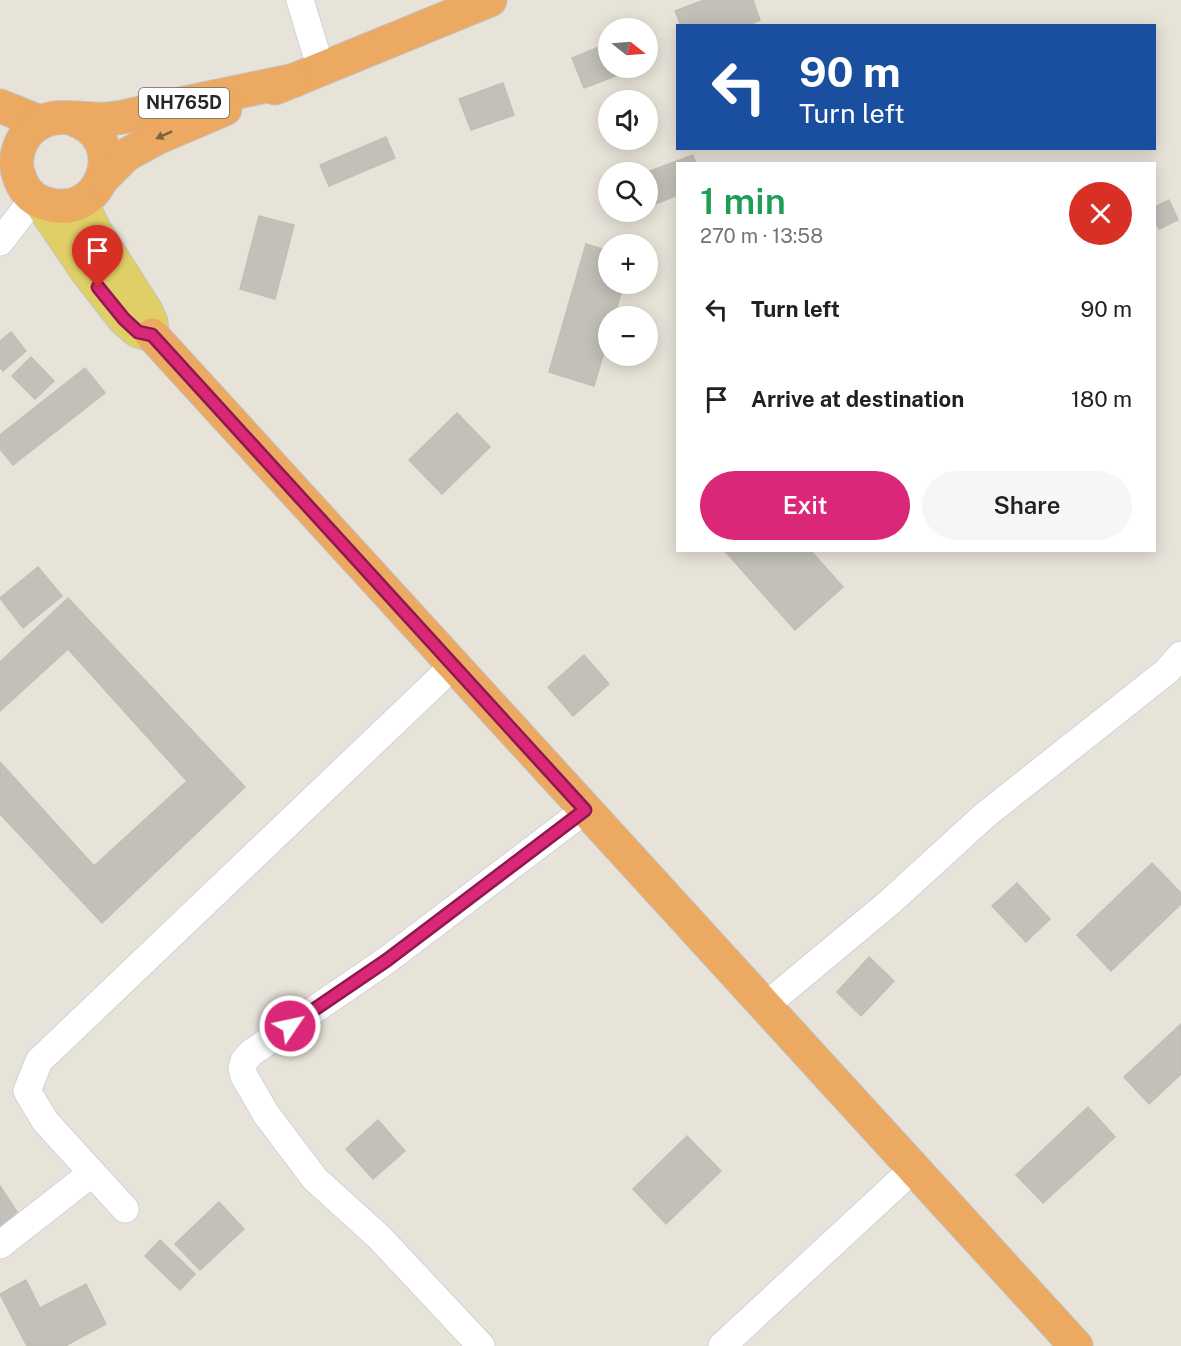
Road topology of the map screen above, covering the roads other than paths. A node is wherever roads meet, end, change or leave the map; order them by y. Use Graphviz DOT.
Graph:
graph roads {
  1 [pos="300,0"];
  2 [pos="490,0"];
  3 [pos="308,75"];
  4 [pos="0,106"];
  5 [pos="72,119"];
  6 [pos="40,122"];
  7 [pos="24,187"];
  8 [pos="92,190"];
  9 [pos="0,214"];
  10 [pos="0,242"];
  11 [pos="152,335"];
  12 [pos="1181,655"];
  13 [pos="453,666"];
  14 [pos="585,810"];
  15 [pos="764,1007"];
  16 [pos="913,1169"];
  17 [pos="92,1173"];
  18 [pos="125,1209"];
  19 [pos="0,1245"];
  20 [pos="482,1346"];
  21 [pos="722,1346"];
  22 [pos="1076,1346"];
  1 -- 3 [label="street"];
  2 -- 3 [label="highway, NH765D"];
  3 -- 5 [label="highway, NH765D"];
  3 -- 8 [label="highway, NH765D, one-way"];
  4 -- 6 [label="highway, NH765D"];
  5 -- 6 [label="highway, NH765D"];
  5 -- 8 [label="highway"];
  6 -- 7 [label="highway"];
  7 -- 8 [label="highway"];
  7 -- 9 [label="street"];
  7 -- 10 [label="street"];
  7 -- 11 [label="main road"];
  8 -- 11 [label="main road"];
  11 -- 13 [label="highway"];
  12 -- 15 [label="street"];
  13 -- 14 [label="highway"];
  13 -- 17 [label="street"];
  14 -- 15 [label="highway"];
  14 -- 20 [label="street"];
  15 -- 16 [label="highway"];
  16 -- 21 [label="street"];
  16 -- 22 [label="highway"];
  17 -- 18 [label="street"];
  17 -- 19 [label="street"];
}
